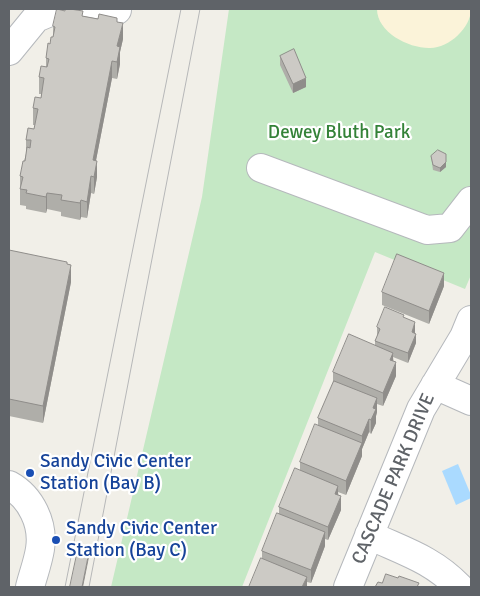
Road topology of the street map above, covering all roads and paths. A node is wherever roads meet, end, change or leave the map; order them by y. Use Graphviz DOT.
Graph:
graph roads {
  1 [pos="117,10"];
  2 [pos="32,14"];
  3 [pos="9,51"];
  4 [pos="261,168"];
  5 [pos="471,201"];
  6 [pos="471,320"];
  7 [pos="435,385"];
  8 [pos="471,401"];
  9 [pos="9,485"];
  10 [pos="369,536"];
  11 [pos="30,587"];
  12 [pos="348,587"];
  13 [pos="459,587"];
  1 -- 2 [label="street"];
  2 -- 3 [label="street"];
  4 -- 5 [label="street"];
  6 -- 7 [label="street, CASCADE PARK DRIVE"];
  7 -- 8 [label="street"];
  7 -- 10 [label="street, CASCADE PARK DRIVE"];
  9 -- 11 [label="street"];
  10 -- 12 [label="street, CASCADE PARK DRIVE"];
  10 -- 13 [label="street"];
}
